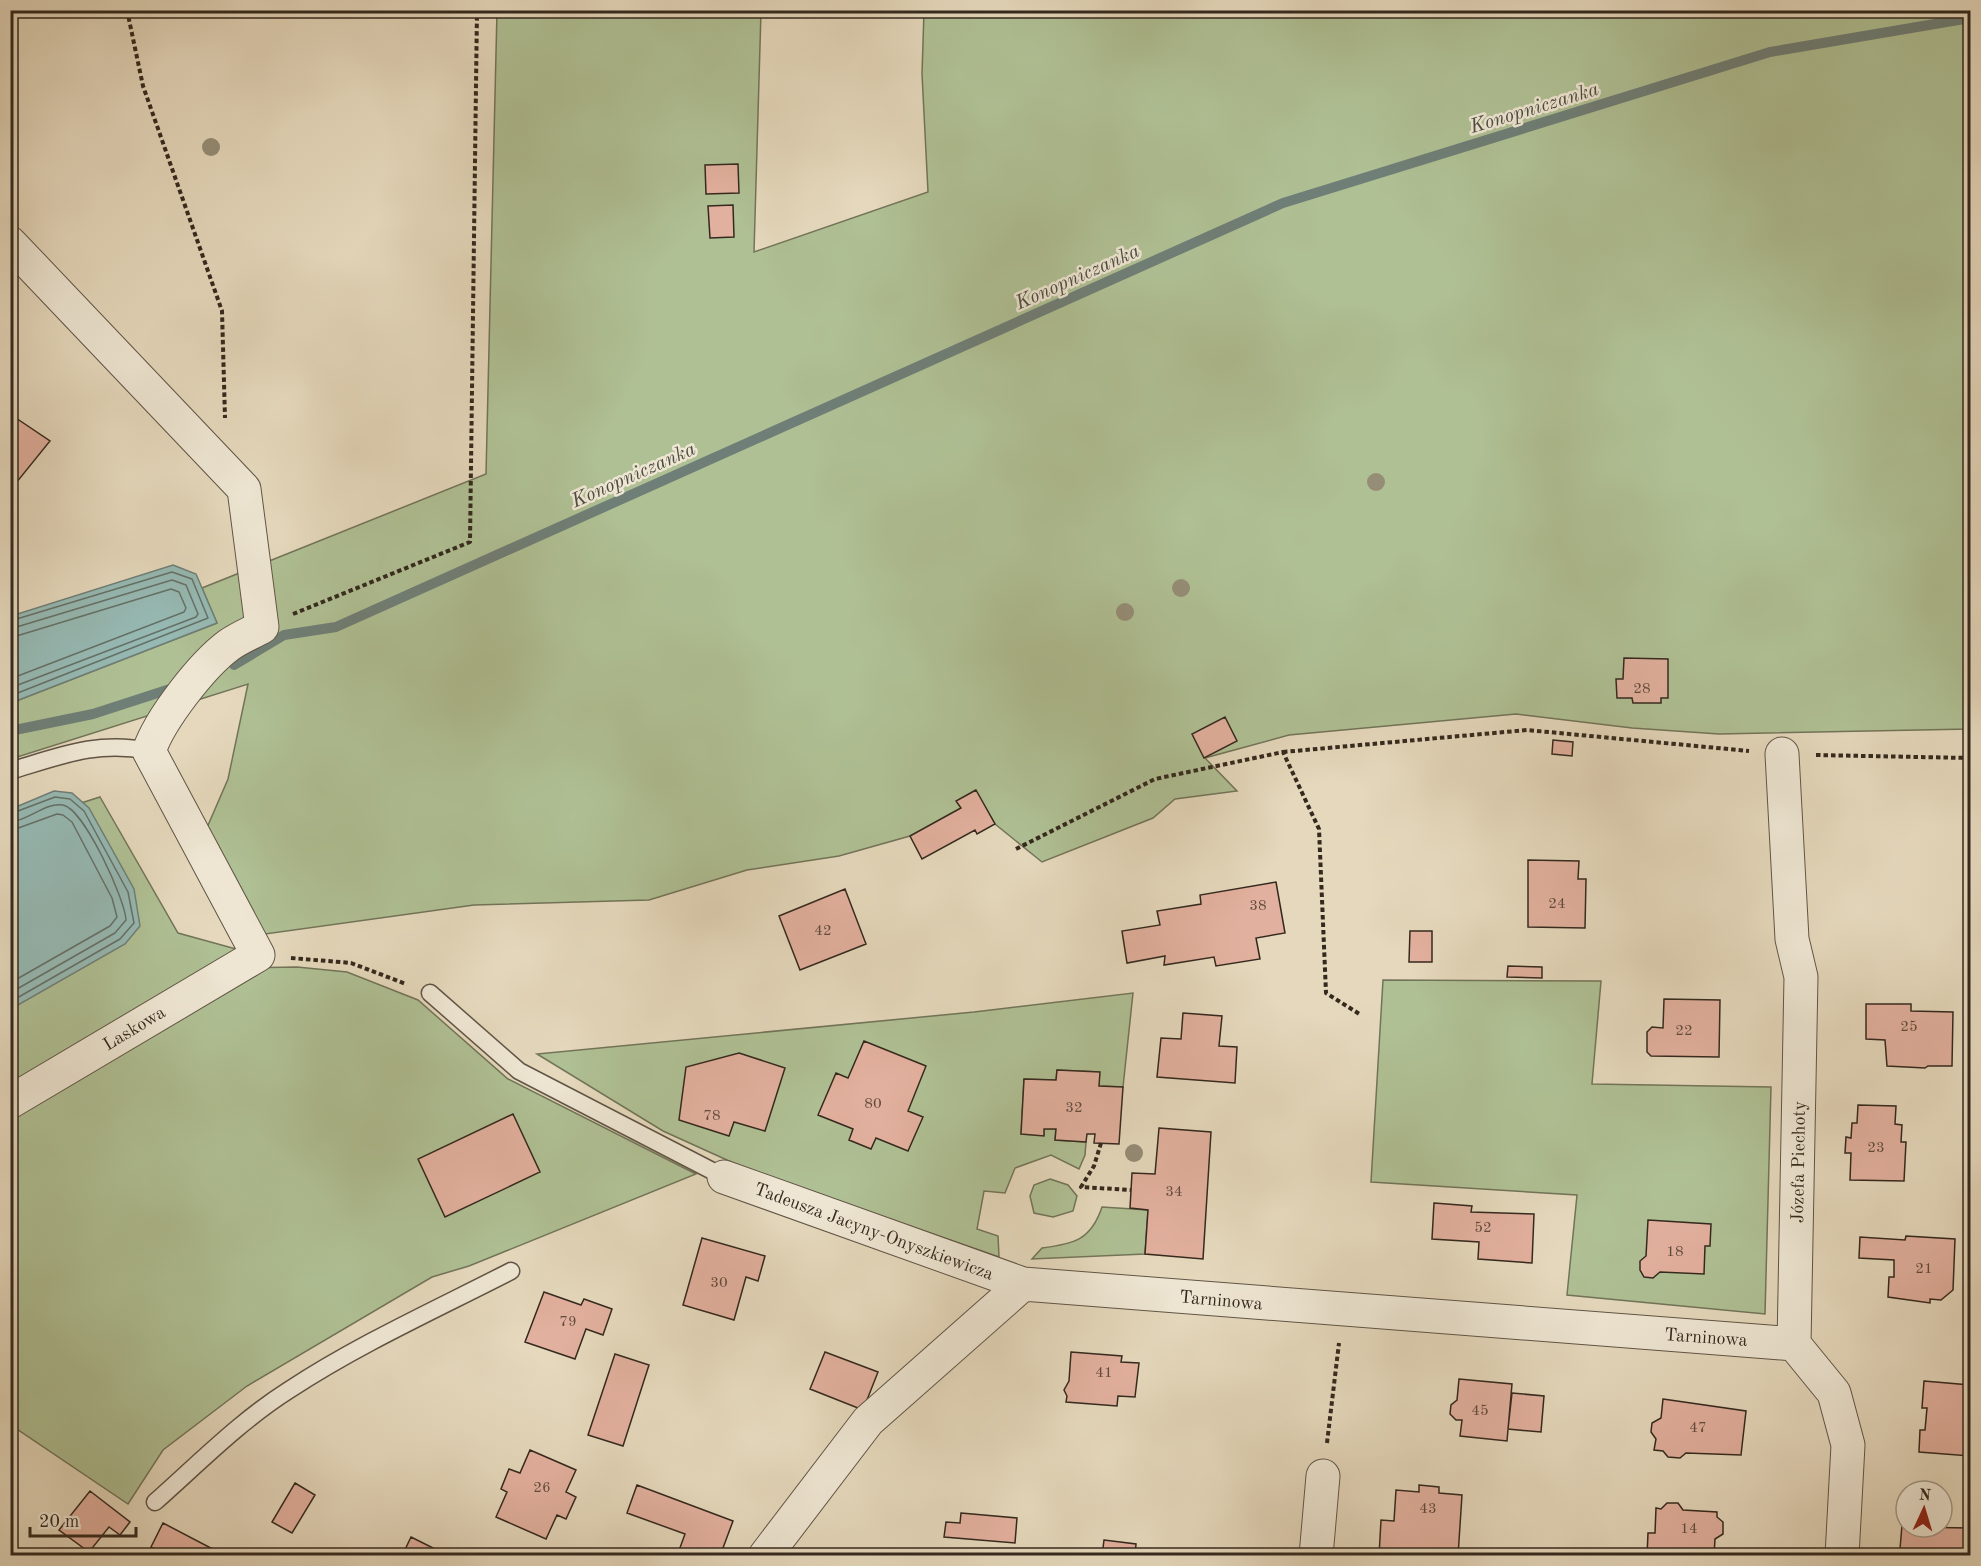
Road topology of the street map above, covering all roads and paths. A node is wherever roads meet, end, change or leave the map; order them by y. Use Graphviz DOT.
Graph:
graph roads {
  1 [pos="127,10"];
  2 [pos="477,10"];
  3 [pos="10,243"];
  4 [pos="226,470"];
  5 [pos="262,627"];
  6 [pos="149,751"];
  7 [pos="1283,752"];
  8 [pos="1782,754"];
  9 [pos="1971,758"];
  10 [pos="10,771"];
  11 [pos="1016,849"];
  12 [pos="258,955"];
  13 [pos="430,993"];
  14 [pos="1361,1015"];
  15 [pos="10,1102"];
  16 [pos="1101,1143"];
  17 [pos="724,1177"];
  18 [pos="1131,1190"];
  19 [pos="512,1271"];
  20 [pos="1023,1284"];
  21 [pos="1343,1310"];
  22 [pos="1794,1344"];
  23 [pos="1323,1476"];
  24 [pos="155,1502"];
  25 [pos="765,1556"];
  26 [pos="1316,1556"];
  27 [pos="1842,1556"];
  1 -- 4 [label="path"];
  2 -- 5 [label="path"];
  3 -- 4 [label="street"];
  4 -- 5 [label="street"];
  5 -- 6 [label="street"];
  6 -- 10 [label="lane"];
  6 -- 12 [label="street"];
  7 -- 8 [label="path"];
  7 -- 11 [label="path"];
  7 -- 14 [label="path"];
  8 -- 9 [label="path"];
  8 -- 22 [label="street, Józefa Piechoty"];
  12 -- 13 [label="path"];
  12 -- 15 [label="street, Laskowa"];
  13 -- 17 [label="lane"];
  16 -- 18 [label="path"];
  17 -- 20 [label="street, Tadeusza Jacyny-Onyszkiewicza"];
  19 -- 24 [label="lane"];
  20 -- 21 [label="street, Tarninowa"];
  20 -- 25 [label="street"];
  21 -- 22 [label="street, Tarninowa"];
  21 -- 23 [label="path"];
  22 -- 27 [label="street"];
  23 -- 26 [label="street"];
}
